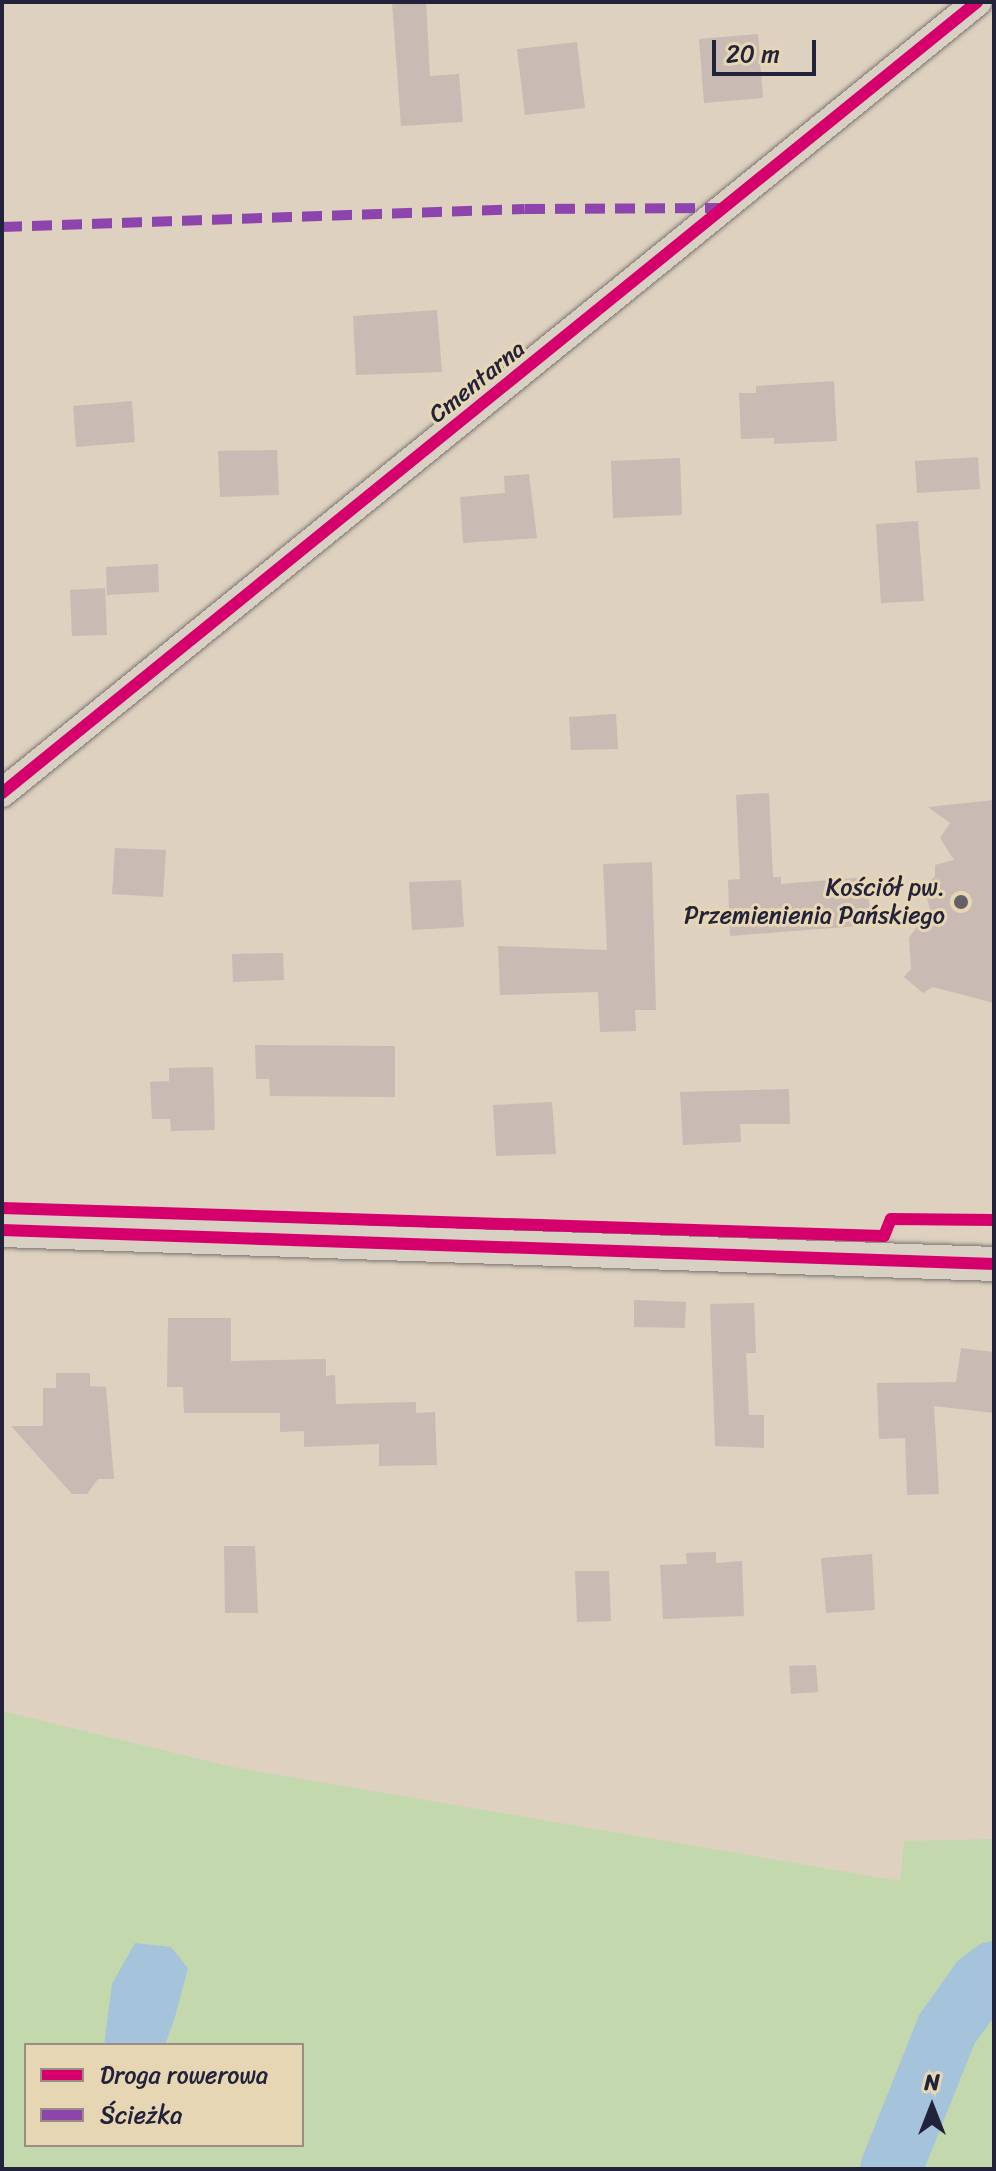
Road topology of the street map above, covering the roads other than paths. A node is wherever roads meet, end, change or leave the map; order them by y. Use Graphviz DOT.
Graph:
graph roads {
  1 [pos="977,2"];
  2 [pos="2,793"];
  3 [pos="2,1230"];
  4 [pos="994,1264"];
  1 -- 2 [label="street, Cmentarna"];
  3 -- 4 [label="street"];
}
